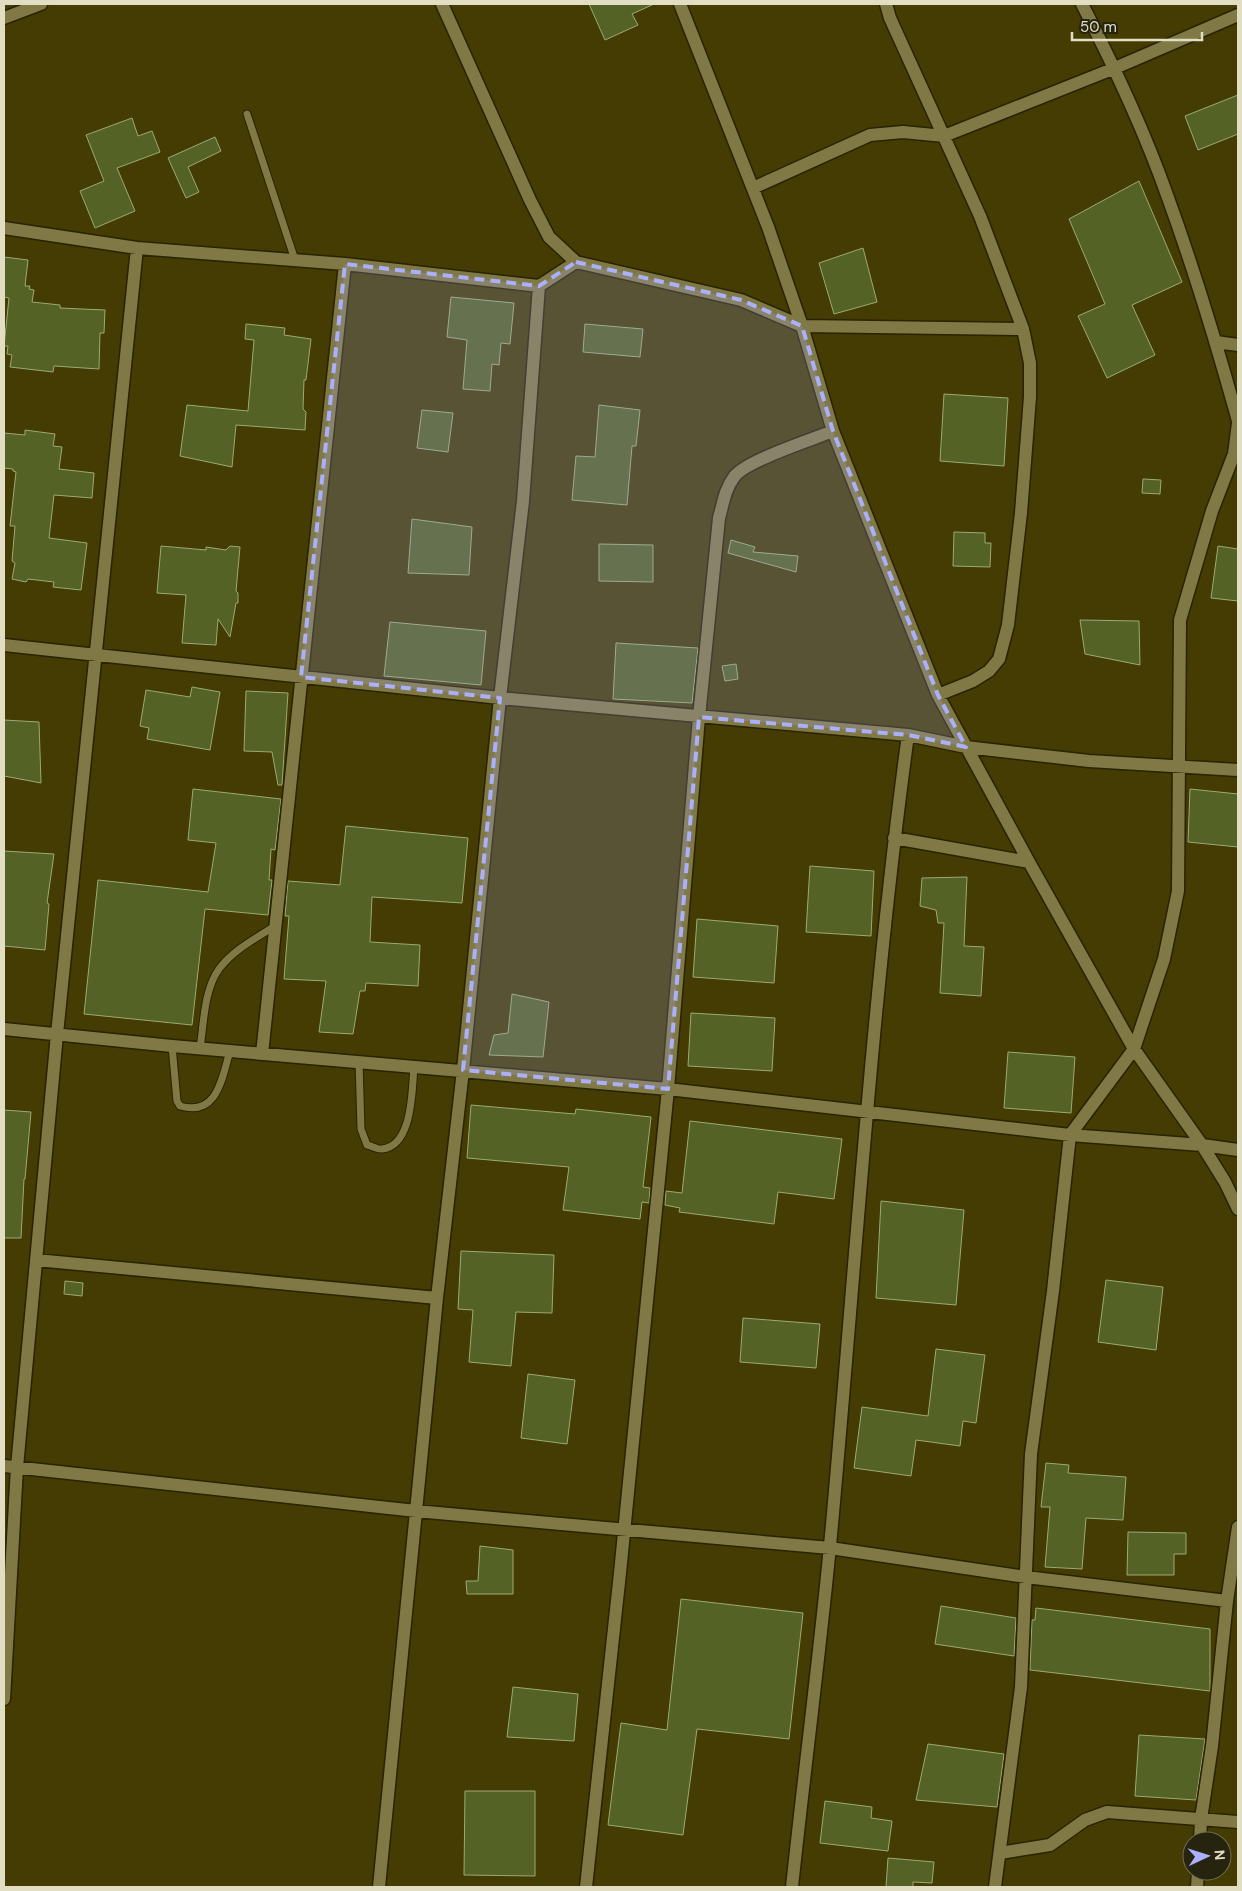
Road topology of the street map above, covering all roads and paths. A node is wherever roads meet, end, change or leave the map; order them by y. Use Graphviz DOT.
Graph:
graph roads {
  1 [pos="41,4"];
  2 [pos="442,4"];
  3 [pos="680,4"];
  4 [pos="886,4"];
  5 [pos="1082,4"];
  6 [pos="1238,15"];
  7 [pos="4,18"];
  8 [pos="1115,68"];
  9 [pos="247,114"];
  10 [pos="944,136"];
  11 [pos="753,188"];
  12 [pos="4,228"];
  13 [pos="137,248"];
  14 [pos="295,260"];
  15 [pos="576,262"];
  16 [pos="345,264"];
  17 [pos="539,286"];
  18 [pos="802,326"];
  19 [pos="1023,329"];
  20 [pos="1216,342"];
  21 [pos="1238,345"];
  22 [pos="1238,422"];
  23 [pos="833,432"];
  24 [pos="4,645"];
  25 [pos="95,654"];
  26 [pos="301,677"];
  27 [pos="938,695"];
  28 [pos="500,698"];
  29 [pos="699,717"];
  30 [pos="908,736"];
  31 [pos="966,748"];
  32 [pos="1180,766"];
  33 [pos="1238,770"];
  34 [pos="894,838"];
  35 [pos="1028,862"];
  36 [pos="275,926"];
  37 [pos="4,1029"];
  38 [pos="57,1034"];
  39 [pos="172,1046"];
  40 [pos="200,1048"];
  41 [pos="1134,1048"];
  42 [pos="230,1050"];
  43 [pos="262,1054"];
  44 [pos="360,1061"];
  45 [pos="414,1066"];
  46 [pos="463,1070"];
  47 [pos="668,1089"];
  48 [pos="866,1112"];
  49 [pos="1070,1135"];
  50 [pos="1202,1145"];
  51 [pos="1238,1150"];
  52 [pos="1238,1210"];
  53 [pos="36,1260"];
  54 [pos="437,1298"];
  55 [pos="4,1466"];
  56 [pos="17,1468"];
  57 [pos="416,1511"];
  58 [pos="1238,1527"];
  59 [pos="625,1529"];
  60 [pos="830,1548"];
  61 [pos="1026,1577"];
  62 [pos="1227,1601"];
  63 [pos="6,1625"];
  64 [pos="4,1698"];
  65 [pos="1201,1819"];
  66 [pos="1238,1822"];
  67 [pos="1200,1831"];
  68 [pos="1000,1853"];
  69 [pos="379,1887"];
  70 [pos="586,1887"];
  71 [pos="792,1887"];
  72 [pos="996,1887"];
  1 -- 7 [label="street"];
  2 -- 15 [label="street"];
  3 -- 11 [label="street"];
  4 -- 10 [label="street"];
  5 -- 8 [label="street"];
  6 -- 8 [label="street"];
  8 -- 10 [label="street"];
  8 -- 20 [label="street"];
  9 -- 14 [label="lane"];
  10 -- 11 [label="street"];
  10 -- 19 [label="street"];
  11 -- 18 [label="street"];
  12 -- 13 [label="street"];
  13 -- 14 [label="street"];
  13 -- 25 [label="street"];
  14 -- 16 [label="street"];
  15 -- 17 [label="street"];
  15 -- 18 [label="street"];
  16 -- 17 [label="street"];
  16 -- 26 [label="street"];
  17 -- 28 [label="street"];
  18 -- 19 [label="street"];
  18 -- 23 [label="street"];
  19 -- 27 [label="street"];
  20 -- 21 [label="street"];
  20 -- 22 [label="street"];
  22 -- 32 [label="street"];
  23 -- 27 [label="street"];
  23 -- 29 [label="street"];
  24 -- 25 [label="street"];
  25 -- 26 [label="street"];
  25 -- 38 [label="street"];
  26 -- 28 [label="street"];
  26 -- 36 [label="street"];
  27 -- 31 [label="street"];
  28 -- 29 [label="street"];
  28 -- 46 [label="street"];
  29 -- 30 [label="street"];
  29 -- 47 [label="street"];
  30 -- 31 [label="street"];
  30 -- 34 [label="street"];
  31 -- 32 [label="street"];
  31 -- 35 [label="street"];
  32 -- 33 [label="street"];
  32 -- 41 [label="street"];
  34 -- 35 [label="street"];
  34 -- 48 [label="street"];
  35 -- 41 [label="street"];
  36 -- 40 [label="lane"];
  36 -- 43 [label="street"];
  37 -- 38 [label="street"];
  38 -- 39 [label="street"];
  38 -- 53 [label="street"];
  39 -- 40 [label="street"];
  39 -- 42 [label="lane"];
  40 -- 42 [label="street"];
  41 -- 49 [label="street"];
  41 -- 50 [label="street"];
  42 -- 43 [label="street"];
  43 -- 44 [label="street"];
  44 -- 45 [label="street"];
  44 -- 45 [label="lane"];
  45 -- 46 [label="street"];
  46 -- 47 [label="street"];
  46 -- 54 [label="street"];
  47 -- 48 [label="street"];
  47 -- 59 [label="street"];
  48 -- 49 [label="street"];
  48 -- 60 [label="street"];
  49 -- 50 [label="street"];
  49 -- 61 [label="street"];
  50 -- 51 [label="street"];
  50 -- 52 [label="street"];
  53 -- 54 [label="street"];
  53 -- 56 [label="street"];
  54 -- 57 [label="street"];
  55 -- 56 [label="street"];
  56 -- 57 [label="street"];
  56 -- 63 [label="street"];
  57 -- 59 [label="street"];
  57 -- 69 [label="street"];
  58 -- 62 [label="street"];
  59 -- 60 [label="street"];
  59 -- 70 [label="street"];
  60 -- 61 [label="street"];
  60 -- 71 [label="street"];
  61 -- 62 [label="street"];
  61 -- 68 [label="street"];
  62 -- 65 [label="street"];
  63 -- 64 [label="street"];
  65 -- 66 [label="street"];
  65 -- 67 [label="street"];
  65 -- 68 [label="street"];
  68 -- 72 [label="street"];
}
